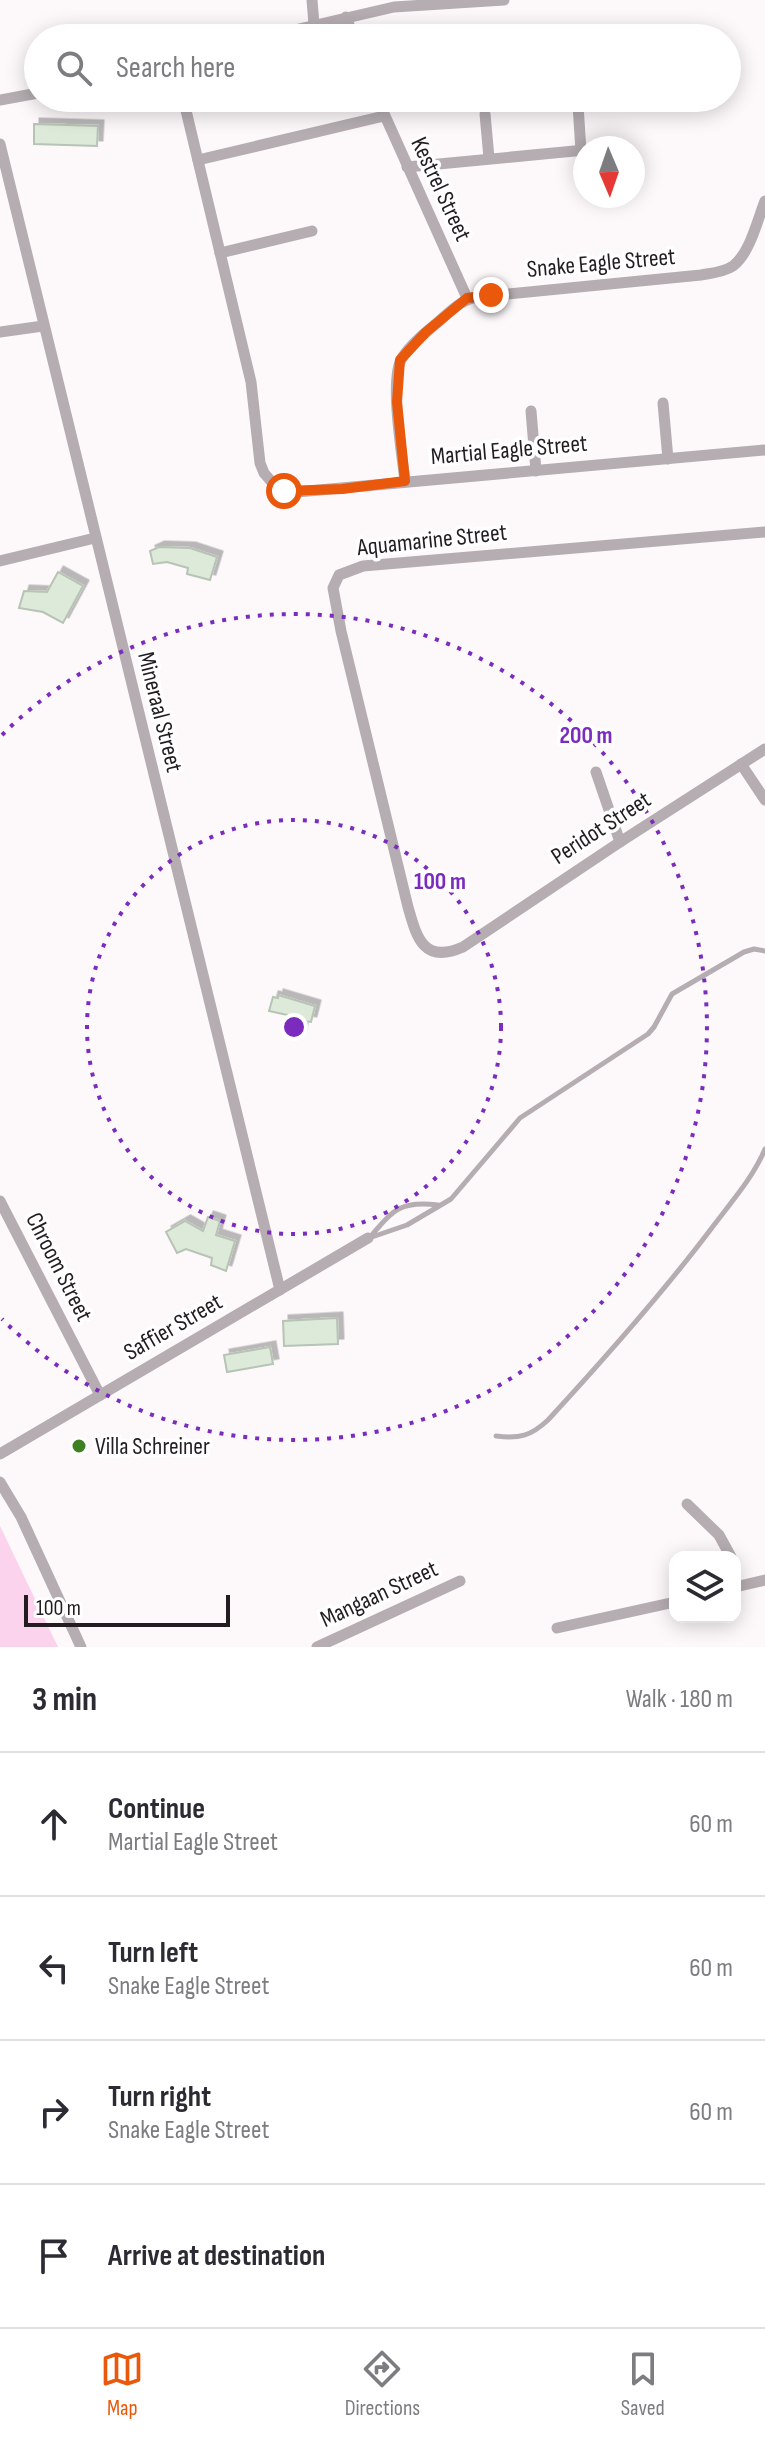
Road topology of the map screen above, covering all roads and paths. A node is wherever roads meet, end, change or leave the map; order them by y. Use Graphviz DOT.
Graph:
graph roads {
  1 [pos="312,0"];
  2 [pos="504,0"];
  3 [pos="425,2"];
  4 [pos="346,17"];
  5 [pos="314,24"];
  6 [pos="349,24"];
  7 [pos="24,96"];
  8 [pos="0,100"];
  9 [pos="186,112"];
  10 [pos="382,112"];
  11 [pos="579,112"];
  12 [pos="485,114"];
  13 [pos="384,116"];
  14 [pos="581,136"];
  15 [pos="0,144"];
  16 [pos="573,151"];
  17 [pos="489,158"];
  18 [pos="198,160"];
  19 [pos="407,167"];
  20 [pos="765,201"];
  21 [pos="312,231"];
  22 [pos="220,253"];
  23 [pos="467,298"];
  24 [pos="43,326"];
  25 [pos="0,332"];
  26 [pos="663,403"];
  27 [pos="531,411"];
  28 [pos="765,450"];
  29 [pos="668,459"];
  30 [pos="536,471"];
  31 [pos="405,481"];
  32 [pos="765,532"];
  33 [pos="95,538"];
  34 [pos="0,561"];
  35 [pos="765,749"];
  36 [pos="741,764"];
  37 [pos="596,772"];
  38 [pos="765,800"];
  39 [pos="620,842"];
  40 [pos="463,947"];
  41 [pos="765,951"];
  42 [pos="765,1149"];
  43 [pos="0,1201"];
  44 [pos="439,1205"];
  45 [pos="368,1238"];
  46 [pos="280,1290"];
  47 [pos="100,1395"];
  48 [pos="496,1436"];
  49 [pos="0,1454"];
  50 [pos="0,1482"];
  51 [pos="687,1504"];
  52 [pos="728,1551"];
  53 [pos="765,1580"];
  54 [pos="460,1581"];
  55 [pos="741,1586"];
  56 [pos="669,1603"];
  57 [pos="557,1628"];
  58 [pos="81,1647"];
  59 [pos="317,1647"];
  1 -- 5 [label="street"];
  2 -- 3 [label="street"];
  3 -- 4 [label="street"];
  4 -- 5 [label="street"];
  4 -- 6 [label="street"];
  7 -- 8 [label="street"];
  9 -- 18 [label="street, Martial Eagle Street"];
  10 -- 13 [label="street, Kestrel Street"];
  11 -- 14 [label="street"];
  12 -- 17 [label="street"];
  13 -- 18 [label="street"];
  13 -- 19 [label="street, Kestrel Street"];
  15 -- 24 [label="street, Mineraal Street"];
  16 -- 17 [label="street"];
  17 -- 19 [label="street"];
  18 -- 22 [label="street, Martial Eagle Street"];
  19 -- 23 [label="street, Kestrel Street"];
  20 -- 23 [label="street, Snake Eagle Street"];
  21 -- 22 [label="street"];
  22 -- 31 [label="street, Martial Eagle Street"];
  23 -- 31 [label="street"];
  24 -- 25 [label="street"];
  24 -- 33 [label="street, Mineraal Street"];
  26 -- 29 [label="street"];
  27 -- 30 [label="street"];
  28 -- 29 [label="street, Martial Eagle Street"];
  29 -- 30 [label="street, Martial Eagle Street"];
  30 -- 31 [label="street, Martial Eagle Street"];
  32 -- 40 [label="street, Aquamarine Street"];
  33 -- 34 [label="street"];
  33 -- 46 [label="street, Mineraal Street"];
  35 -- 36 [label="street, Peridot Street"];
  36 -- 38 [label="street"];
  36 -- 39 [label="street, Peridot Street"];
  37 -- 39 [label="street"];
  39 -- 40 [label="street, Peridot Street"];
  41 -- 44 [label="lane"];
  42 -- 48 [label="lane"];
  43 -- 47 [label="street, Chroom Street"];
  44 -- 45 [label="lane"];
  44 -- 45 [label="lane"];
  45 -- 46 [label="street, Saffier Street"];
  46 -- 47 [label="street, Saffier Street"];
  47 -- 49 [label="street, Saffier Street"];
  50 -- 58 [label="street"];
  51 -- 52 [label="street"];
  53 -- 55 [label="street"];
  54 -- 59 [label="street, Mangaan Street"];
  56 -- 57 [label="street"];
}
